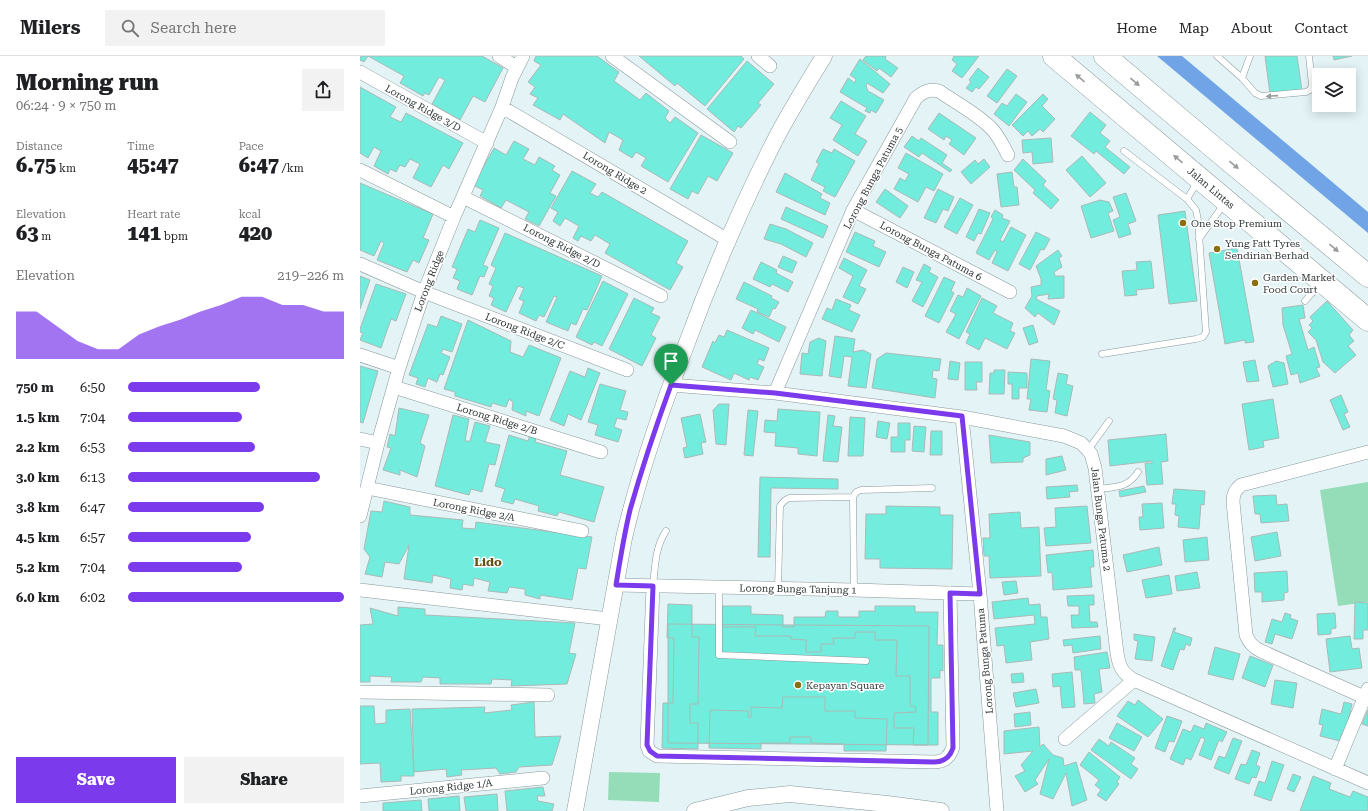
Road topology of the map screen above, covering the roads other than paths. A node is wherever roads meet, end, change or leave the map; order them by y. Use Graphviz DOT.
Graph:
graph roads {
  1 [pos="499,56"];
  2 [pos="612,56"];
  3 [pos="758,56"];
  4 [pos="824,56"];
  5 [pos="1054,56"];
  6 [pos="1105,56"];
  7 [pos="1217,56"];
  8 [pos="1250,56"];
  9 [pos="1309,56"];
  10 [pos="520,61"];
  11 [pos="770,66"];
  12 [pos="360,72"];
  13 [pos="1242,78"];
  14 [pos="502,107"];
  15 [pos="730,142"];
  16 [pos="487,143"];
  17 [pos="1124,151"];
  18 [pos="1008,155"];
  19 [pos="360,170"];
  20 [pos="1200,178"];
  21 [pos="463,197"];
  22 [pos="1186,198"];
  23 [pos="1226,201"];
  24 [pos="853,210"];
  25 [pos="454,217"];
  26 [pos="1199,239"];
  27 [pos="728,240"];
  28 [pos="360,264"];
  29 [pos="1368,276"];
  30 [pos="1325,283"];
  31 [pos="424,292"];
  32 [pos="1010,292"];
  33 [pos="661,296"];
  34 [pos="1305,301"];
  35 [pos="1368,320"];
  36 [pos="1102,354"];
  37 [pos="360,355"];
  38 [pos="399,368"];
  39 [pos="627,370"];
  40 [pos="671,385"];
  41 [pos="394,386"];
  42 [pos="775,393"];
  43 [pos="962,416"];
  44 [pos="1109,421"];
  45 [pos="360,439"];
  46 [pos="378,443"];
  47 [pos="1088,450"];
  48 [pos="600,452"];
  49 [pos="1368,452"];
  50 [pos="1138,472"];
  51 [pos="367,488"];
  52 [pos="932,488"];
  53 [pos="1098,489"];
  54 [pos="853,497"];
  55 [pos="360,516"];
  56 [pos="582,531"];
  57 [pos="666,531"];
  58 [pos="616,585"];
  59 [pos="653,586"];
  60 [pos="719,588"];
  61 [pos="778,588"];
  62 [pos="360,590"];
  63 [pos="854,590"];
  64 [pos="950,593"];
  65 [pos="980,594"];
  66 [pos="609,618"];
  67 [pos="866,661"];
  68 [pos="1134,680"];
  69 [pos="360,692"];
  70 [pos="1366,693"];
  71 [pos="548,695"];
  72 [pos="1065,739"];
  73 [pos="1335,769"];
  74 [pos="543,778"];
  75 [pos="1368,783"];
  76 [pos="579,789"];
  77 [pos="360,796"];
  78 [pos="575,811"];
  79 [pos="582,811"];
  80 [pos="695,811"];
  81 [pos="941,811"];
  82 [pos="997,811"];
  1 -- 10 [label="street"];
  2 -- 15 [label="street"];
  3 -- 11 [label="street"];
  4 -- 27 [label="street"];
  20 -- 5 [label="highway, Jalan Lintas, one-way"];
  6 -- 29 [label="highway, one-way"];
  7 -- 13 [label="lane"];
  8 -- 13 [label="lane"];
  9 -- 13 [label="lane, one-way"];
  10 -- 14 [label="street, Lorong Ridge"];
  12 -- 16 [label="street, Lorong Ridge 3/D"];
  14 -- 16 [label="street, Lorong Ridge"];
  14 -- 27 [label="street, Lorong Ridge 2"];
  16 -- 21 [label="street, Lorong Ridge"];
  17 -- 22 [label="lane"];
  18 -- 24 [label="street, Lorong Bunga Patuma 5"];
  19 -- 25 [label="street"];
  20 -- 22 [label="lane"];
  20 -- 23 [label="highway, Jalan Lintas"];
  21 -- 25 [label="street, Lorong Ridge"];
  21 -- 33 [label="street, Lorong Ridge 2/D"];
  22 -- 26 [label="lane"];
  23 -- 26 [label="lane"];
  23 -- 30 [label="highway, Jalan Lintas"];
  24 -- 32 [label="street, Lorong Bunga Patuma 6"];
  24 -- 42 [label="street, Lorong Bunga Patuma 5"];
  25 -- 31 [label="street, Lorong Ridge"];
  26 -- 36 [label="lane"];
  27 -- 40 [label="street"];
  28 -- 31 [label="street, Lorong Ridge 2/C"];
  30 -- 34 [label="lane"];
  30 -- 35 [label="highway, Jalan Lintas"];
  31 -- 38 [label="street, Lorong Ridge"];
  31 -- 39 [label="street, Lorong Ridge 2/C"];
  37 -- 38 [label="street"];
  38 -- 41 [label="street, Lorong Ridge"];
  40 -- 42 [label="street"];
  40 -- 58 [label="street"];
  41 -- 46 [label="street, Lorong Ridge"];
  41 -- 48 [label="street, Lorong Ridge 2/B"];
  42 -- 43 [label="street"];
  43 -- 47 [label="street"];
  43 -- 65 [label="street, Lorong Bunga Patuma"];
  44 -- 47 [label="lane"];
  45 -- 46 [label="street"];
  46 -- 51 [label="street, Lorong Ridge"];
  47 -- 53 [label="street, Jalan Bunga Patuma 2"];
  49 -- 70 [label="street"];
  50 -- 53 [label="lane"];
  51 -- 55 [label="street, Lorong Ridge"];
  51 -- 56 [label="street, Lorong Ridge 2/A"];
  52 -- 54 [label="lane"];
  53 -- 68 [label="street, Jalan Bunga Patuma 2"];
  54 -- 61 [label="lane"];
  54 -- 63 [label="lane"];
  57 -- 59 [label="lane"];
  58 -- 59 [label="street, Lorong Bunga Tanjung 1"];
  58 -- 66 [label="street"];
  59 -- 60 [label="street, Lorong Bunga Tanjung 1"];
  59 -- 64 [label="street"];
  60 -- 61 [label="street, Lorong Bunga Tanjung 1"];
  60 -- 67 [label="lane"];
  61 -- 63 [label="street, Lorong Bunga Tanjung 1"];
  62 -- 66 [label="street"];
  63 -- 64 [label="street, Lorong Bunga Tanjung 1"];
  64 -- 65 [label="street, Lorong Bunga Tanjung 1"];
  65 -- 82 [label="street, Lorong Bunga Patuma"];
  66 -- 76 [label="street"];
  68 -- 72 [label="street"];
  68 -- 73 [label="street, Jalan Bunga Patuma 2"];
  69 -- 71 [label="street"];
  70 -- 73 [label="street"];
  73 -- 75 [label="street, Jalan Bunga Patuma 2"];
  74 -- 77 [label="street, Lorong Ridge 1/A"];
  76 -- 78 [label="street"];
  76 -- 79 [label="street"];
  80 -- 81 [label="street"];
}
